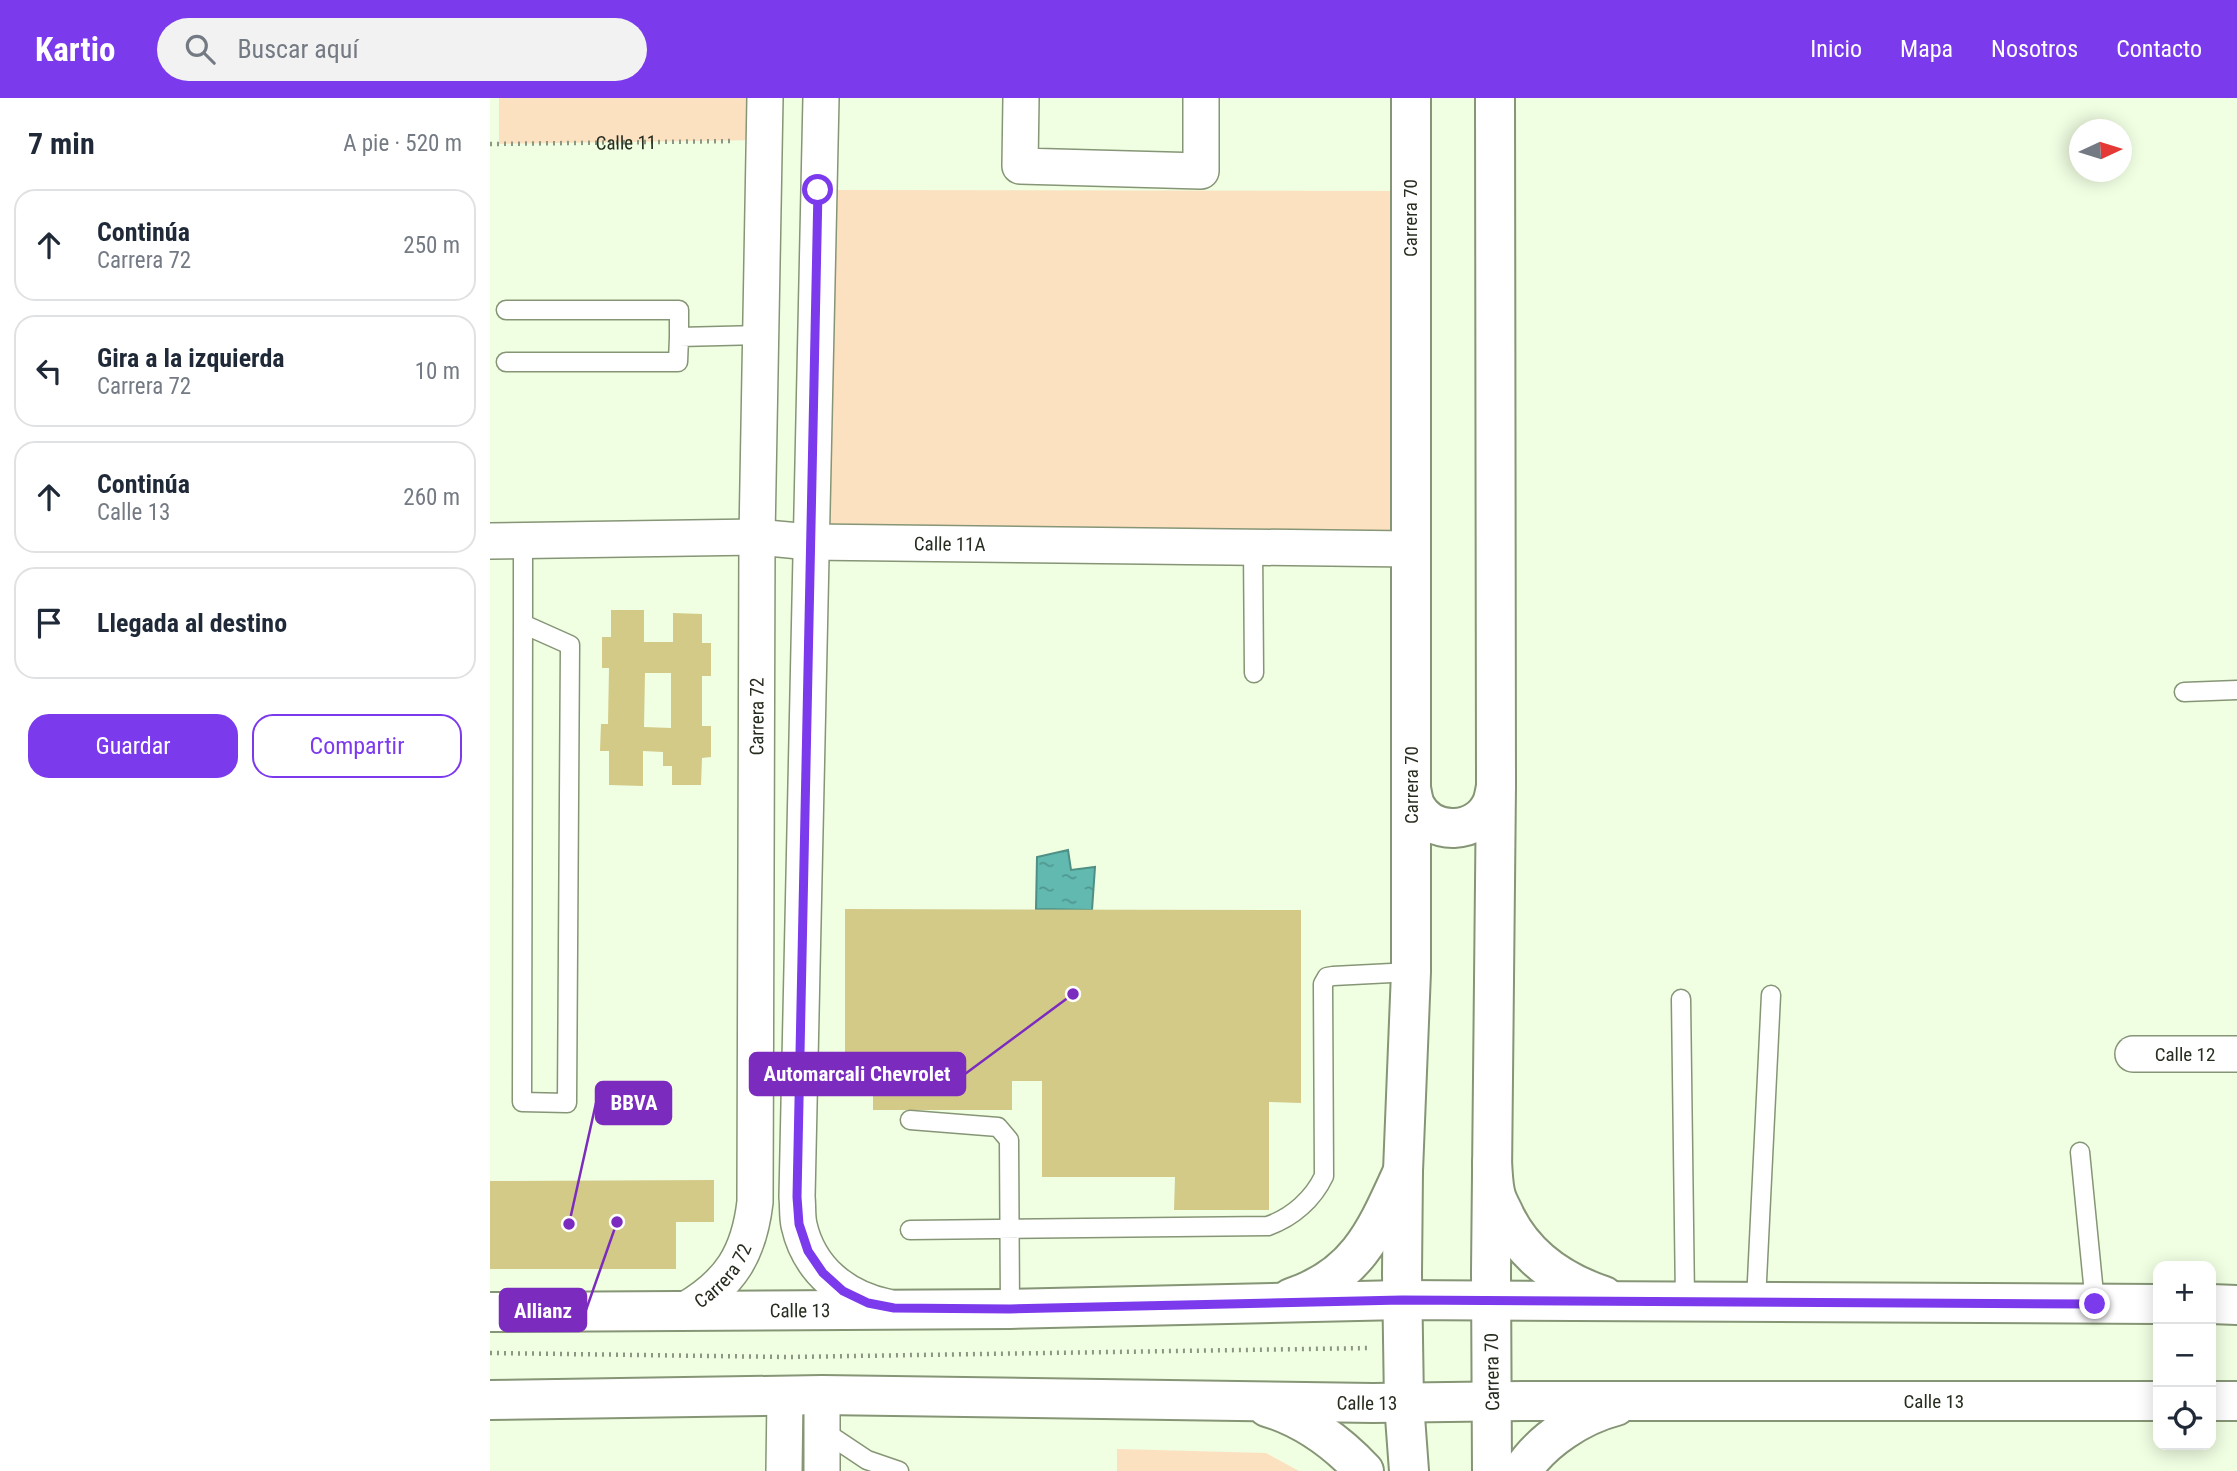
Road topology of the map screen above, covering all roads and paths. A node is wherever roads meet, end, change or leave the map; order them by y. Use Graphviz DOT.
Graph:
graph roads {
  1 [pos="765,98"];
  2 [pos="821,98"];
  3 [pos="1021,98"];
  4 [pos="1201,98"];
  5 [pos="1410,98"];
  6 [pos="1495,98"];
  7 [pos="764,140"];
  8 [pos="490,144"];
  9 [pos="506,310"];
  10 [pos="761,335"];
  11 [pos="678,337"];
  12 [pos="506,362"];
  13 [pos="757,537"];
  14 [pos="810,542"];
  15 [pos="1253,547"];
  16 [pos="1411,549"];
  17 [pos="512,552"];
  18 [pos="523,624"];
  19 [pos="1254,673"];
  20 [pos="2237,690"];
  21 [pos="2184,692"];
  22 [pos="1496,786"];
  23 [pos="1411,788"];
  24 [pos="1410,972"];
  25 [pos="1771,995"];
  26 [pos="1681,999"];
  27 [pos="2237,1054"];
  28 [pos="2133,1055"];
  29 [pos="910,1120"];
  30 [pos="2080,1152"];
  31 [pos="1492,1163"];
  32 [pos="1403,1171"];
  33 [pos="1009,1228"];
  34 [pos="910,1230"];
  35 [pos="1402,1300"];
  36 [pos="1641,1300"];
  37 [pos="1685,1300"];
  38 [pos="1491,1301"];
  39 [pos="1756,1301"];
  40 [pos="1277,1302"];
  41 [pos="2095,1304"];
  42 [pos="2153,1304"];
  43 [pos="2216,1304"];
  44 [pos="2237,1305"];
  45 [pos="894,1308"];
  46 [pos="1010,1309"];
  47 [pos="685,1310"];
  48 [pos="490,1312"];
  49 [pos="1372,1348"];
  50 [pos="490,1353"];
  51 [pos="785,1397"];
  52 [pos="490,1400"];
  53 [pos="1244,1400"];
  54 [pos="1492,1401"];
  55 [pos="1638,1401"];
  56 [pos="2153,1401"];
  57 [pos="2216,1401"];
  58 [pos="2237,1401"];
  59 [pos="1404,1403"];
  60 [pos="822,1412"];
  61 [pos="784,1471"];
  62 [pos="822,1471"];
  63 [pos="899,1471"];
  64 [pos="1364,1471"];
  65 [pos="1409,1471"];
  66 [pos="1492,1471"];
  67 [pos="1522,1471"];
  1 -- 7 [label="street, Carrera 72"];
  2 -- 14 [label="street"];
  3 -- 4 [label="street"];
  5 -- 16 [label="main road, Carrera 70"];
  6 -- 22 [label="main road, Carrera 70"];
  7 -- 8 [label="path, Calle 11"];
  7 -- 10 [label="street, Carrera 72"];
  9 -- 11 [label="lane"];
  10 -- 11 [label="lane"];
  10 -- 13 [label="street, Carrera 72"];
  11 -- 12 [label="lane"];
  13 -- 14 [label="street, Calle 11A"];
  13 -- 17 [label="street, Calle 11A"];
  13 -- 47 [label="street, Carrera 72"];
  14 -- 15 [label="street, Calle 11A"];
  14 -- 45 [label="street"];
  15 -- 16 [label="street, Calle 11A"];
  15 -- 19 [label="lane"];
  16 -- 23 [label="main road, Carrera 70"];
  17 -- 18 [label="lane"];
  18 -- 18 [label="lane"];
  20 -- 21 [label="lane"];
  22 -- 23 [label="main road"];
  22 -- 31 [label="main road, Carrera 70"];
  23 -- 24 [label="main road, Carrera 70"];
  24 -- 32 [label="main road, Carrera 70"];
  24 -- 33 [label="lane"];
  25 -- 39 [label="lane"];
  26 -- 37 [label="lane"];
  27 -- 28 [label="street, Calle 12"];
  29 -- 33 [label="lane"];
  30 -- 41 [label="lane"];
  31 -- 36 [label="main road"];
  31 -- 38 [label="main road, Carrera 70"];
  32 -- 35 [label="main road, Carrera 70"];
  32 -- 40 [label="main road"];
  33 -- 34 [label="lane"];
  33 -- 46 [label="lane"];
  35 -- 38 [label="main road, Calle 13"];
  35 -- 40 [label="main road, Calle 13"];
  35 -- 59 [label="main road, Carrera 70"];
  36 -- 37 [label="main road, Calle 13"];
  36 -- 38 [label="main road, Calle 13"];
  37 -- 39 [label="main road, Calle 13"];
  38 -- 54 [label="main road, Carrera 70"];
  39 -- 41 [label="main road, Calle 13"];
  40 -- 46 [label="main road, Calle 13"];
  41 -- 42 [label="main road, Calle 13"];
  43 -- 44 [label="main road"];
  45 -- 46 [label="main road, Calle 13"];
  45 -- 47 [label="main road, Calle 13"];
  47 -- 48 [label="main road, Calle 13"];
  49 -- 50 [label="path"];
  51 -- 52 [label="main road, Calle 13"];
  51 -- 60 [label="main road, Calle 13"];
  51 -- 61 [label="street"];
  53 -- 59 [label="main road, Calle 13"];
  53 -- 60 [label="main road, Calle 13"];
  53 -- 64 [label="main road"];
  54 -- 55 [label="main road, Calle 13"];
  54 -- 59 [label="main road, Calle 13"];
  54 -- 66 [label="main road, Carrera 70"];
  55 -- 56 [label="main road, Calle 13"];
  55 -- 67 [label="main road"];
  57 -- 58 [label="main road"];
  59 -- 65 [label="main road, Carrera 70"];
  60 -- 62 [label="street"];
  60 -- 63 [label="lane"];
}
